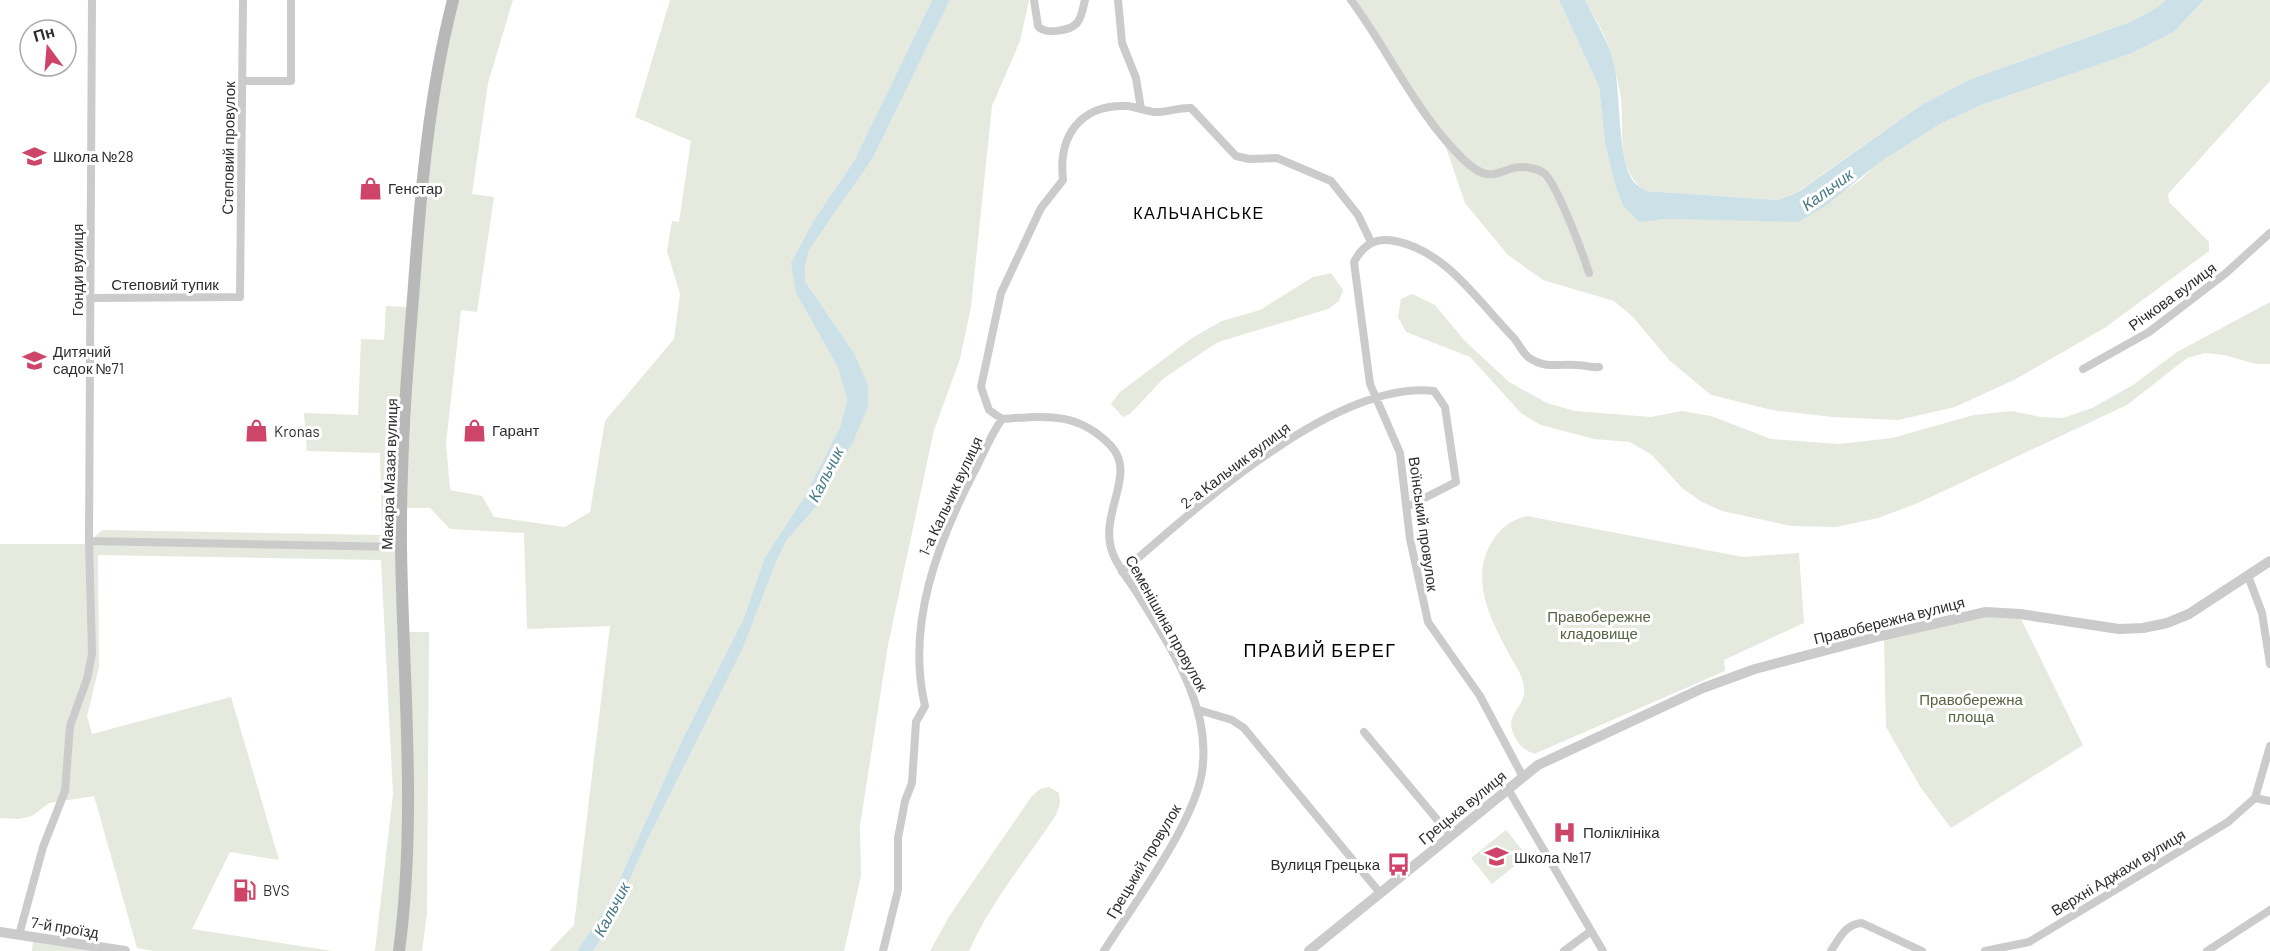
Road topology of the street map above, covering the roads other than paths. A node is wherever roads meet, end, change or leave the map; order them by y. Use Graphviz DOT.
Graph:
graph roads {
  1 [pos="93,0"];
  2 [pos="243,0"];
  3 [pos="291,0"];
  4 [pos="453,0"];
  5 [pos="1034,0"];
  6 [pos="1085,0"];
  7 [pos="1118,0"];
  8 [pos="1351,0"];
  9 [pos="242,81"];
  10 [pos="1141,109"];
  11 [pos="2270,233"];
  12 [pos="1371,243"];
  13 [pos="1589,273"];
  14 [pos="240,297"];
  15 [pos="90,298"];
  16 [pos="1599,367"];
  17 [pos="2083,369"];
  18 [pos="1374,397"];
  19 [pos="1002,419"];
  20 [pos="1407,507"];
  21 [pos="89,540"];
  22 [pos="401,547"];
  23 [pos="2270,561"];
  24 [pos="1122,572"];
  25 [pos="2248,576"];
  26 [pos="2270,664"];
  27 [pos="1199,710"];
  28 [pos="1364,732"];
  29 [pos="2270,746"];
  30 [pos="1523,777"];
  31 [pos="1508,789"];
  32 [pos="2255,798"];
  33 [pos="2270,801"];
  34 [pos="1450,835"];
  35 [pos="1380,893"];
  36 [pos="2270,910"];
  37 [pos="1591,931"];
  38 [pos="0,932"];
  39 [pos="19,935"];
  40 [pos="124,951"];
  41 [pos="399,951"];
  42 [pos="884,951"];
  43 [pos="1104,951"];
  44 [pos="1310,951"];
  45 [pos="1564,951"];
  46 [pos="1603,951"];
  47 [pos="1831,951"];
  48 [pos="1922,951"];
  49 [pos="1985,951"];
  50 [pos="2207,951"];
  1 -- 15 [label="street, Гонди вулиця"];
  2 -- 9 [label="street, Степовий провулок"];
  3 -- 9 [label="street"];
  4 -- 22 [label="main road, Макара Мазая вулиця"];
  5 -- 6 [label="street"];
  7 -- 10 [label="street"];
  8 -- 13 [label="street"];
  9 -- 14 [label="street, Степовий провулок"];
  10 -- 12 [label="street"];
  10 -- 19 [label="street"];
  11 -- 17 [label="street, Річкова вулиця"];
  12 -- 16 [label="street"];
  12 -- 18 [label="street"];
  14 -- 15 [label="street, Степовий тупик"];
  15 -- 21 [label="street, Гонди вулиця"];
  18 -- 20 [label="street, Воїнський провулок"];
  18 -- 20 [label="street, 2-а Кальчик вулиця"];
  18 -- 24 [label="street, 2-а Кальчик вулиця"];
  19 -- 24 [label="street, Семенішина провулок"];
  19 -- 42 [label="street, 1-а Кальчик вулиця"];
  20 -- 30 [label="street, Воїнський провулок"];
  21 -- 22 [label="street"];
  21 -- 39 [label="street, Гонди вулиця"];
  22 -- 41 [label="main road, Макара Мазая вулиця"];
  23 -- 25 [label="street, Правобережна вулиця"];
  24 -- 27 [label="street, Семенішина провулок"];
  25 -- 26 [label="street"];
  25 -- 30 [label="street, Правобережна вулиця"];
  27 -- 35 [label="street, Семенішина провулок"];
  27 -- 43 [label="street, Грецький провулок"];
  28 -- 34 [label="street"];
  29 -- 32 [label="street"];
  30 -- 31 [label="street, Грецька вулиця"];
  31 -- 34 [label="street, Грецька вулиця"];
  31 -- 37 [label="street"];
  32 -- 33 [label="street"];
  32 -- 49 [label="street, Верхні Аджахи вулиця"];
  34 -- 35 [label="street, Грецька вулиця"];
  35 -- 44 [label="street, Грецька вулиця"];
  36 -- 50 [label="street"];
  37 -- 45 [label="street"];
  37 -- 46 [label="street"];
  38 -- 39 [label="street, 7-й проїзд"];
  39 -- 40 [label="street, 7-й проїзд"];
  47 -- 48 [label="street"];
}
